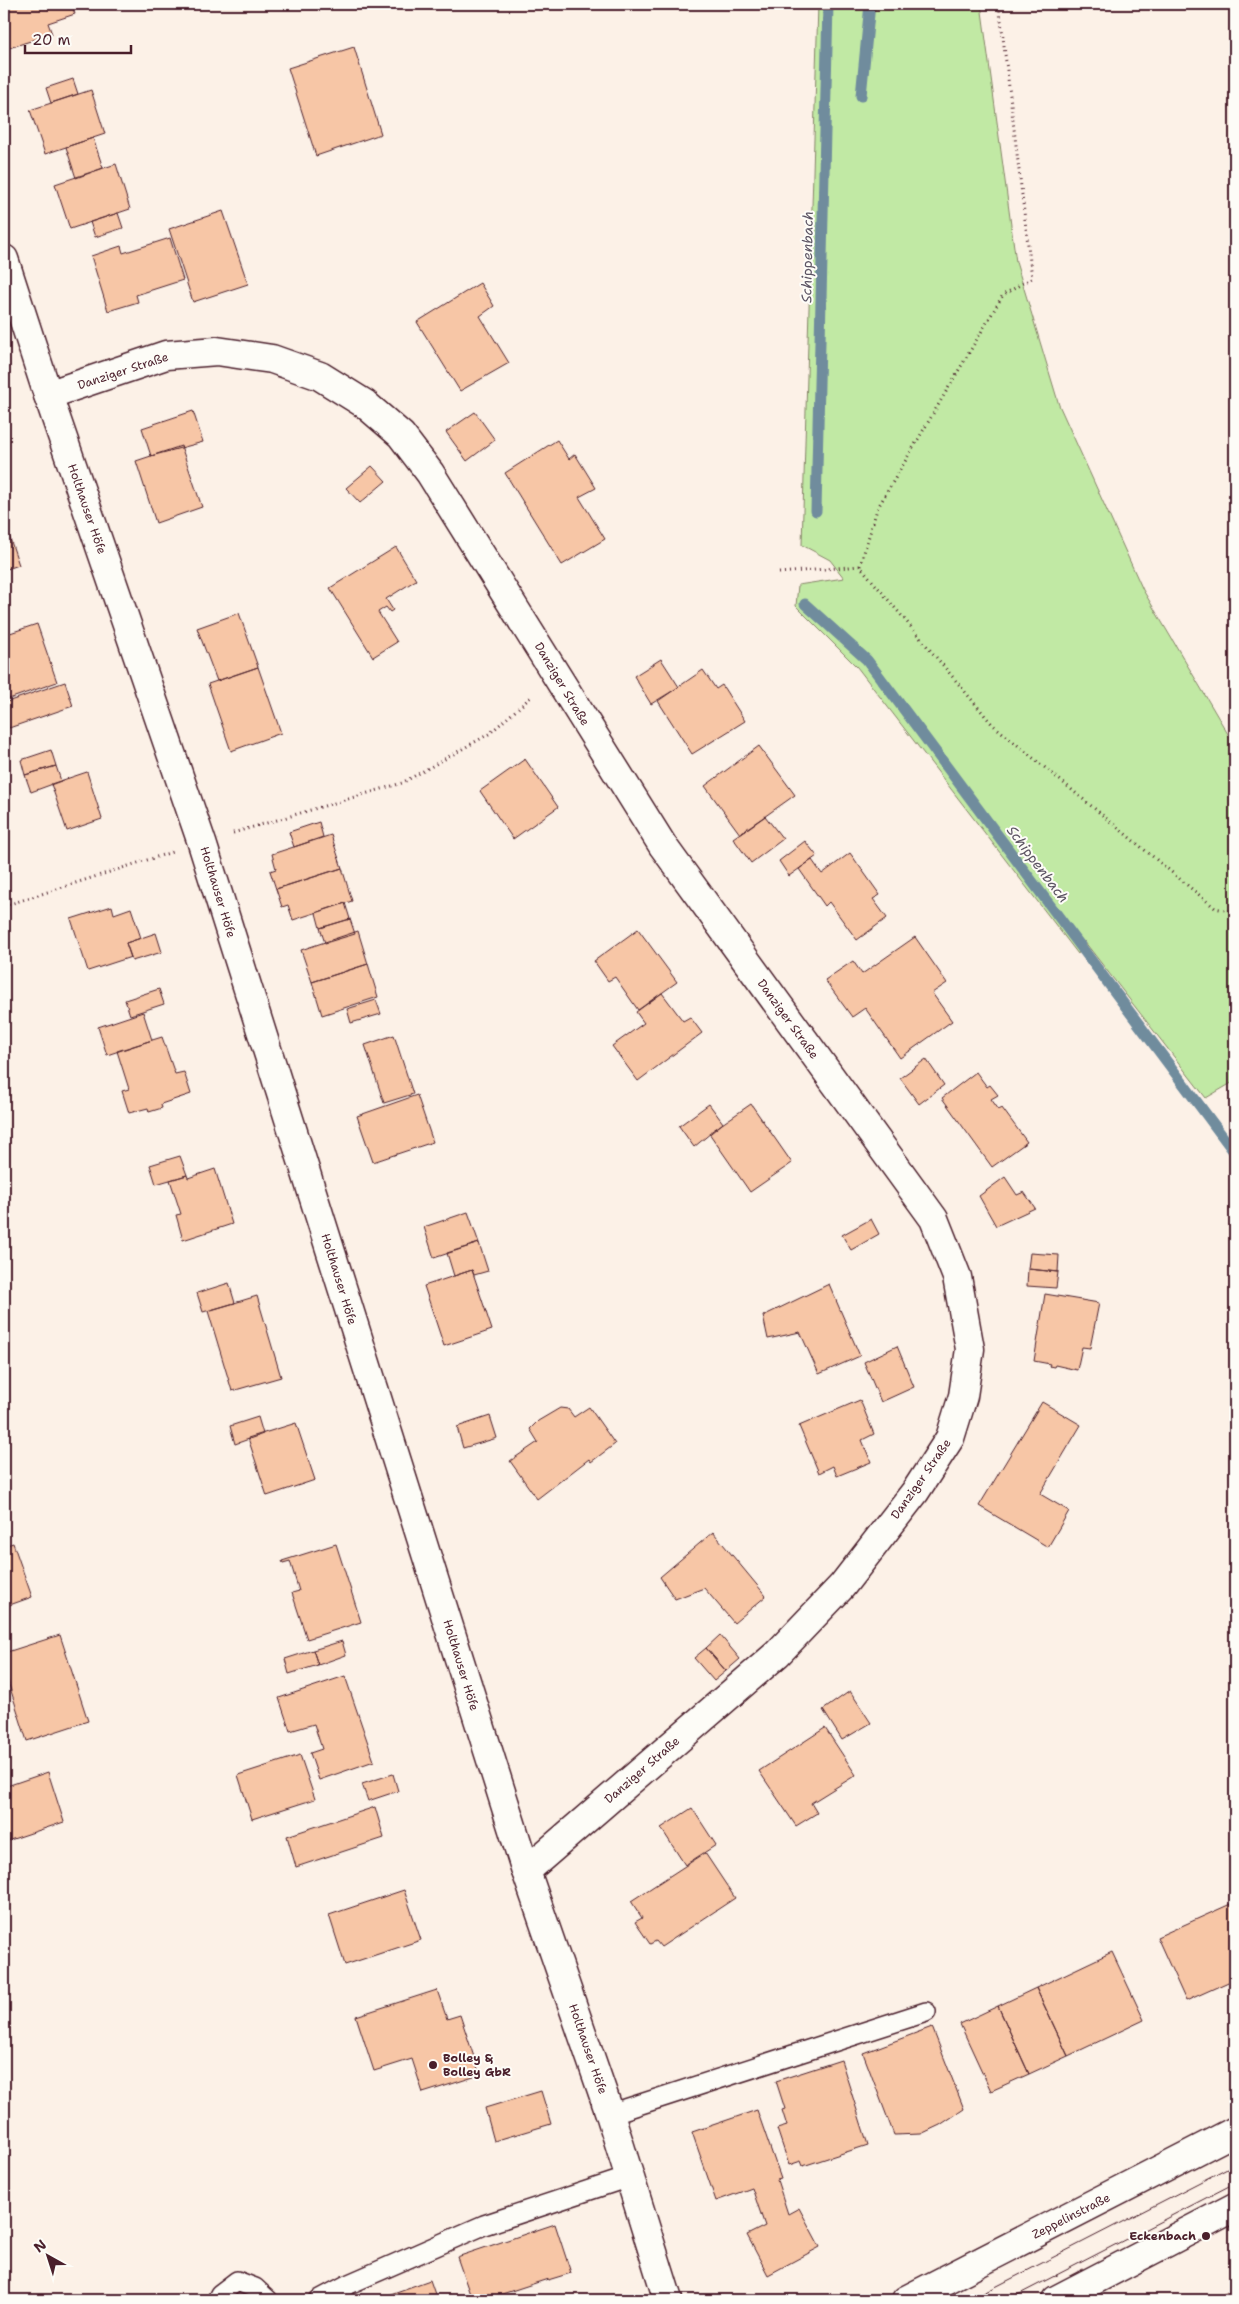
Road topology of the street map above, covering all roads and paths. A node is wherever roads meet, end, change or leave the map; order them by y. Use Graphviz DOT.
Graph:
graph roads {
  1 [pos="999,4"];
  2 [pos="4,259"];
  3 [pos="48,395"];
  4 [pos="860,566"];
  5 [pos="779,573"];
  6 [pos="555,676"];
  7 [pos="202,842"];
  8 [pos="4,906"];
  9 [pos="1235,912"];
  10 [pos="526,1871"];
  11 [pos="926,2012"];
  12 [pos="610,2114"];
  13 [pos="1235,2131"];
  14 [pos="628,2177"];
  15 [pos="1235,2207"];
  16 [pos="217,2300"];
  17 [pos="268,2300"];
  18 [pos="318,2300"];
  19 [pos="668,2300"];
  20 [pos="906,2300"];
  21 [pos="1056,2300"];
  1 -- 4 [label="path"];
  2 -- 3 [label="street, Holthauser Höfe"];
  3 -- 6 [label="street, Danziger Straße"];
  3 -- 7 [label="street, Holthauser Höfe"];
  4 -- 5 [label="path"];
  4 -- 9 [label="path"];
  6 -- 7 [label="path"];
  6 -- 10 [label="street, Danziger Straße"];
  7 -- 8 [label="path"];
  7 -- 10 [label="street, Holthauser Höfe"];
  10 -- 12 [label="street, Holthauser Höfe"];
  11 -- 12 [label="lane"];
  12 -- 14 [label="street, Holthauser Höfe"];
  13 -- 20 [label="street, Zeppelinstraße"];
  14 -- 18 [label="lane"];
  14 -- 19 [label="street, Holthauser Höfe"];
  15 -- 21 [label="street"];
  16 -- 17 [label="lane"];
}
